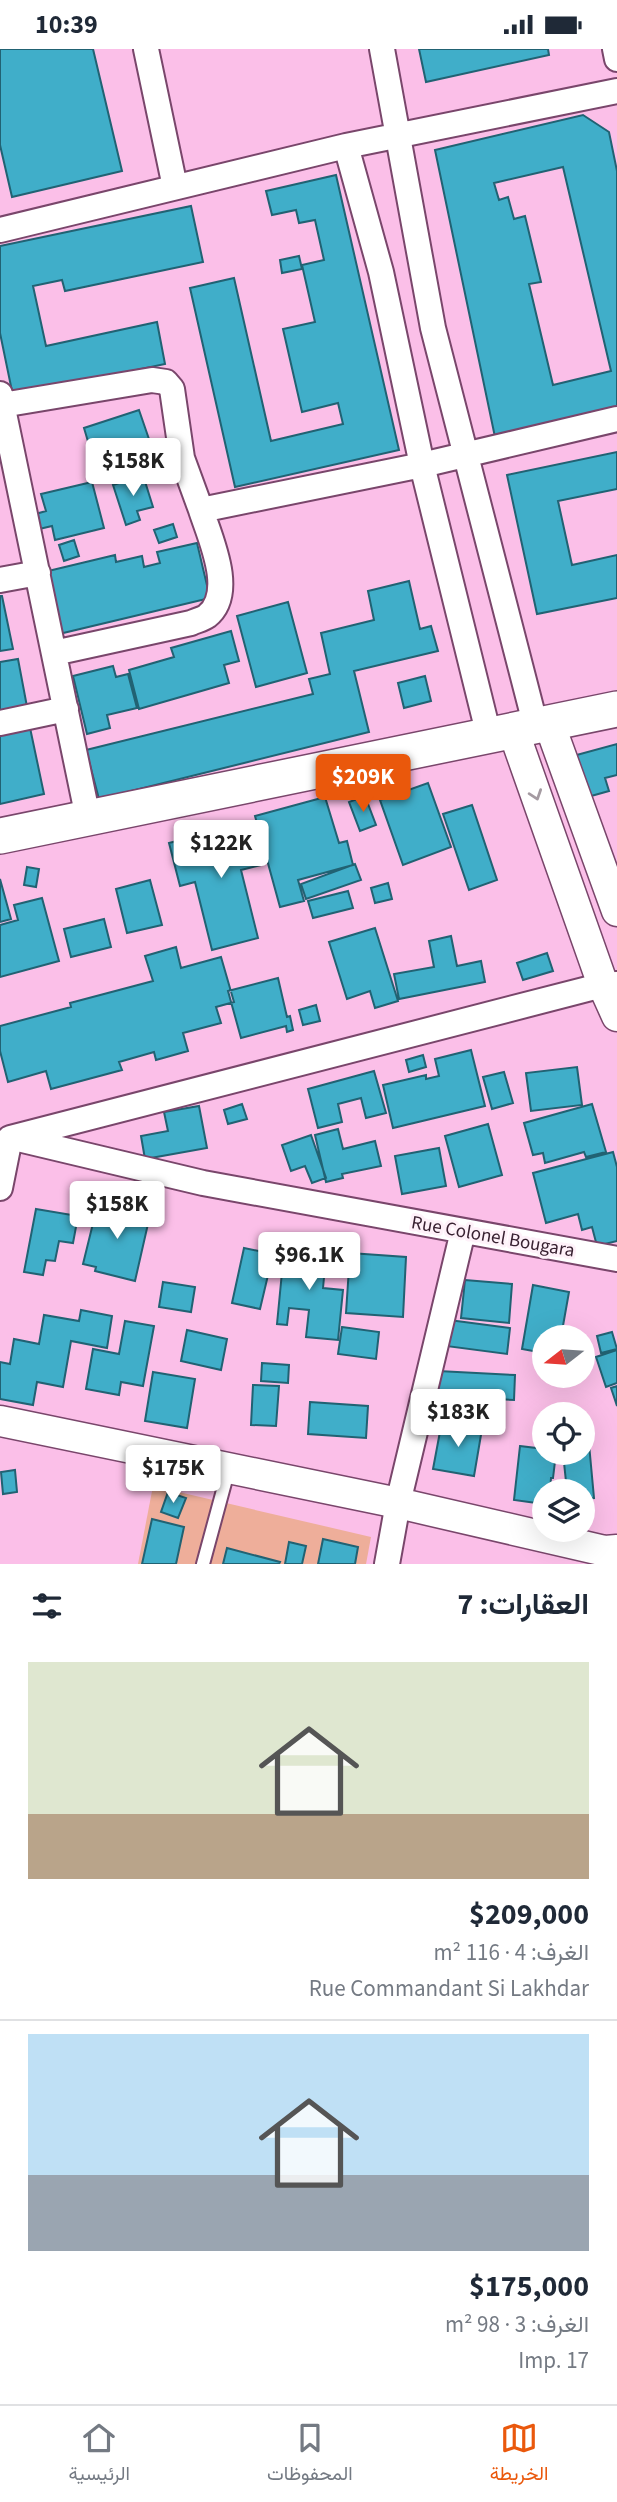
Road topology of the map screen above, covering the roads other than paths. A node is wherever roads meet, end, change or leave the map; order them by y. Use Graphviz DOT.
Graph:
graph roads {
  1 [pos="146,49"];
  2 [pos="382,49"];
  3 [pos="615,49"];
  4 [pos="617,59"];
  5 [pos="617,91"];
  6 [pos="399,136"];
  7 [pos="346,146"];
  8 [pos="175,187"];
  9 [pos="0,230"];
  10 [pos="2,413"];
  11 [pos="617,419"];
  12 [pos="466,453"];
  13 [pos="422,465"];
  14 [pos="201,510"];
  15 [pos="38,573"];
  16 [pos="0,580"];
  17 [pos="54,653"];
  18 [pos="66,709"];
  19 [pos="617,709"];
  20 [pos="0,723"];
  21 [pos="522,729"];
  22 [pos="88,818"];
  23 [pos="0,836"];
  24 [pos="617,911"];
  25 [pos="610,985"];
  26 [pos="617,1016"];
  27 [pos="5,1137"];
  28 [pos="0,1188"];
  29 [pos="464,1231"];
  30 [pos="617,1259"];
  31 [pos="0,1421"];
  32 [pos="229,1468"];
  33 [pos="398,1503"];
  34 [pos="608,1555"];
  35 [pos="203,1564"];
  36 [pos="387,1564"];
  1 -- 8 [label="street"];
  2 -- 6 [label="street"];
  3 -- 4 [label="street"];
  5 -- 6 [label="street"];
  6 -- 7 [label="street"];
  6 -- 12 [label="street"];
  7 -- 8 [label="street"];
  7 -- 13 [label="street"];
  8 -- 9 [label="street"];
  10 -- 14 [label="street"];
  10 -- 15 [label="street"];
  11 -- 12 [label="street"];
  12 -- 13 [label="street"];
  12 -- 21 [label="street"];
  13 -- 14 [label="street"];
  13 -- 21 [label="street"];
  14 -- 17 [label="street"];
  15 -- 16 [label="street"];
  15 -- 17 [label="street"];
  17 -- 18 [label="street"];
  18 -- 20 [label="street"];
  18 -- 22 [label="street"];
  19 -- 21 [label="main road"];
  21 -- 22 [label="main road"];
  21 -- 24 [label="street"];
  21 -- 25 [label="street, one-way"];
  22 -- 23 [label="main road"];
  25 -- 26 [label="street"];
  25 -- 27 [label="street"];
  27 -- 28 [label="street"];
  27 -- 29 [label="street, Rue Colonel Bougara"];
  29 -- 30 [label="street, Rue Colonel Bougara"];
  29 -- 33 [label="street"];
  31 -- 32 [label="street"];
  32 -- 33 [label="street"];
  32 -- 35 [label="lane"];
  33 -- 34 [label="street"];
  33 -- 36 [label="street"];
}
